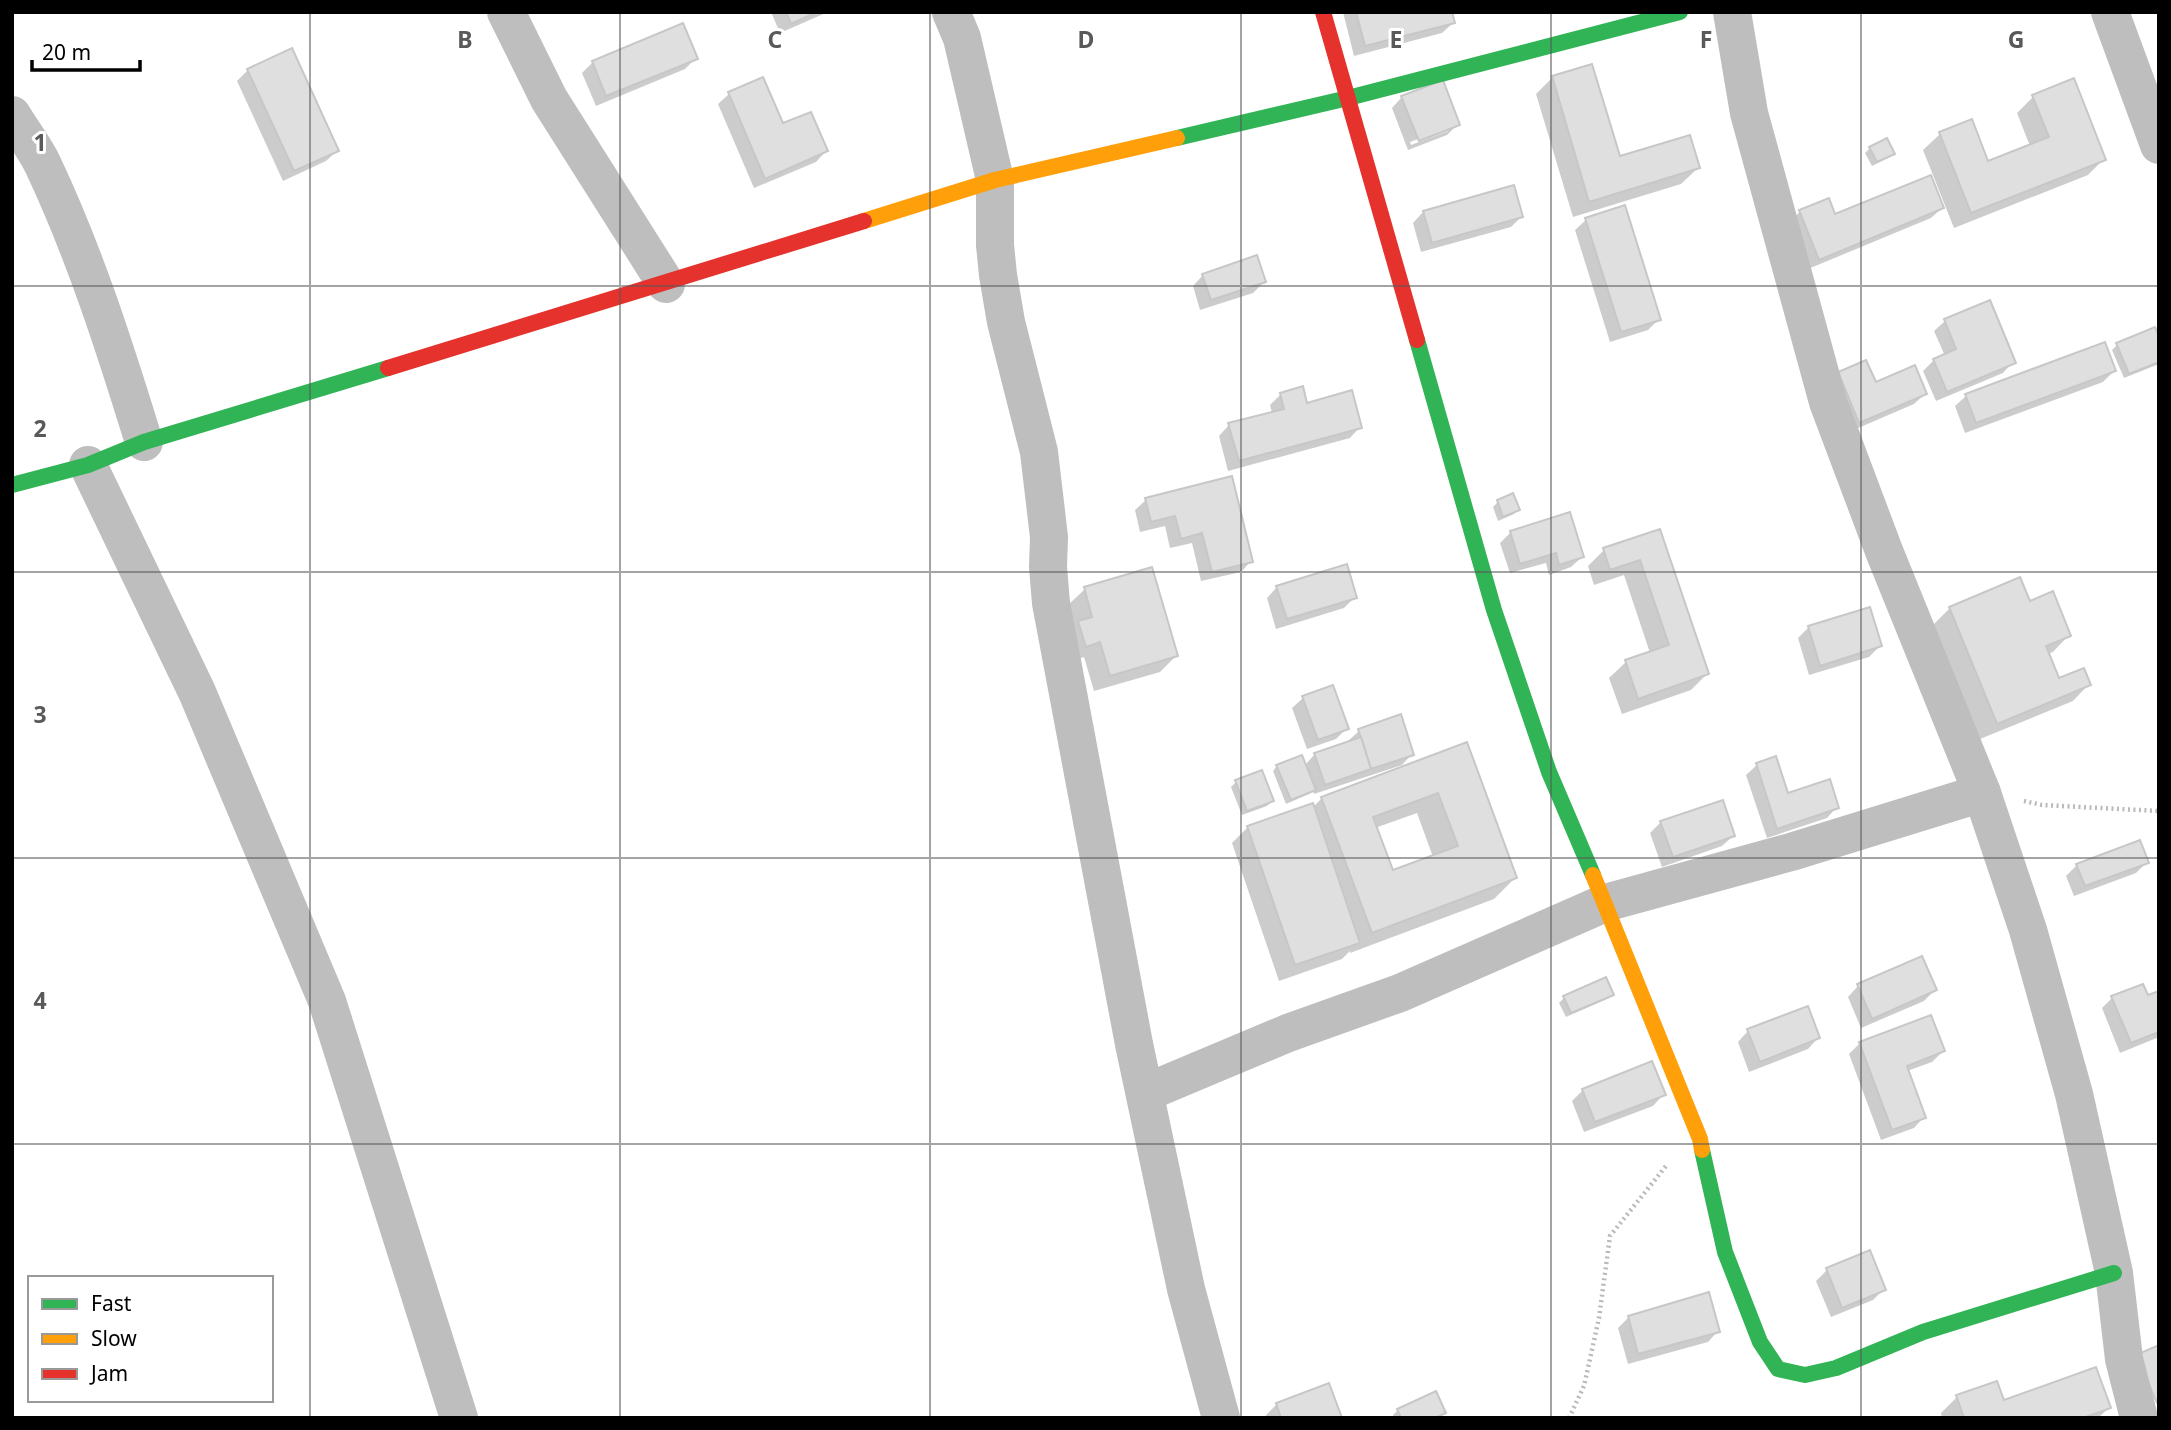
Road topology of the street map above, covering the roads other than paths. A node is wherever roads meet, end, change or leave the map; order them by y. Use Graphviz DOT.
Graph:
graph roads {
  1 [pos="506,12"];
  2 [pos="951,12"];
  3 [pos="1323,12"];
  4 [pos="1680,12"];
  5 [pos="1732,12"];
  6 [pos="2110,12"];
  7 [pos="1348,98"];
  8 [pos="12,115"];
  9 [pos="2159,145"];
  10 [pos="995,180"];
  11 [pos="666,284"];
  12 [pos="144,442"];
  13 [pos="88,465"];
  14 [pos="12,485"];
  15 [pos="1982,793"];
  16 [pos="1605,903"];
  17 [pos="1145,1093"];
  18 [pos="2114,1273"];
  19 [pos="459,1418"];
  20 [pos="1221,1418"];
  21 [pos="2139,1418"];
  1 -- 11 [label="street"];
  2 -- 10 [label="street"];
  3 -- 7 [label="street"];
  4 -- 7 [label="street"];
  5 -- 15 [label="street"];
  6 -- 9 [label="street"];
  7 -- 10 [label="street"];
  7 -- 16 [label="street"];
  8 -- 12 [label="street"];
  10 -- 11 [label="street"];
  10 -- 17 [label="street"];
  11 -- 12 [label="street"];
  12 -- 13 [label="street"];
  13 -- 14 [label="street"];
  13 -- 19 [label="street"];
  15 -- 16 [label="street"];
  15 -- 18 [label="street"];
  16 -- 17 [label="street"];
  16 -- 18 [label="street"];
  17 -- 20 [label="street"];
  18 -- 21 [label="street"];
}
